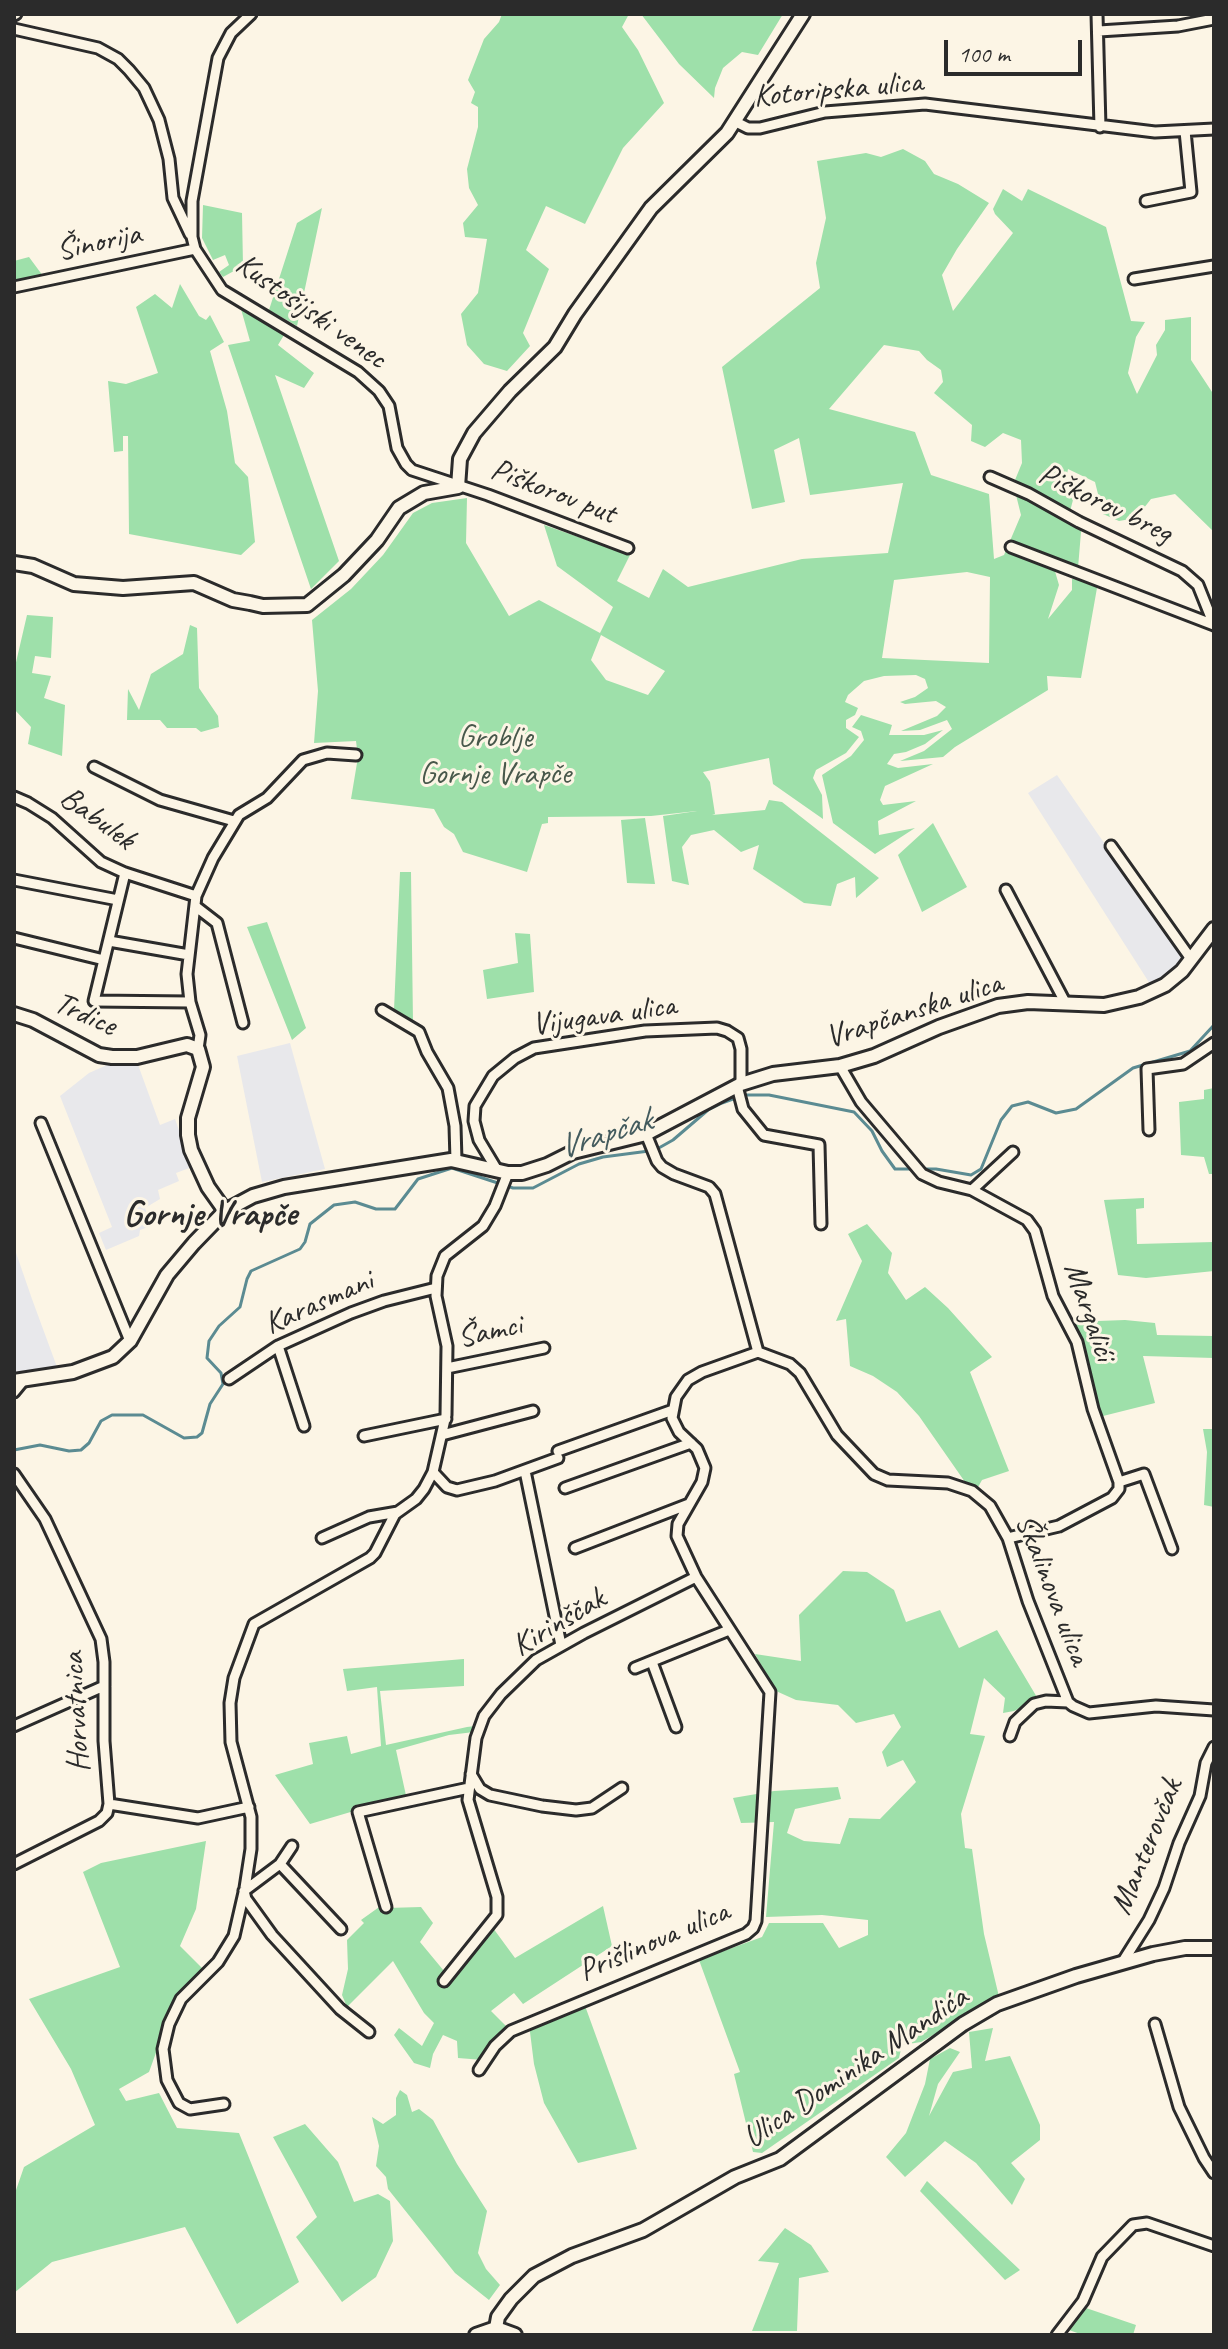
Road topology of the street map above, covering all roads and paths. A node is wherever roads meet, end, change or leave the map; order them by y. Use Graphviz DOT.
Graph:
graph roads {
  1 [pos="251,14"];
  2 [pos="803,14"];
  3 [pos="1097,14"];
  4 [pos="1214,19"];
  5 [pos="14,29"];
  6 [pos="1099,31"];
  7 [pos="736,122"];
  8 [pos="1100,127"];
  9 [pos="1214,129"];
  10 [pos="1185,131"];
  11 [pos="1146,201"];
  12 [pos="192,237"];
  13 [pos="195,249"];
  14 [pos="1214,266"];
  15 [pos="1134,279"];
  16 [pos="14,287"];
  17 [pos="990,477"];
  18 [pos="460,485"];
  19 [pos="1011,547"];
  20 [pos="628,548"];
  21 [pos="14,563"];
  22 [pos="1214,625"];
  23 [pos="356,755"];
  24 [pos="94,767"];
  25 [pos="14,797"];
  26 [pos="234,821"];
  27 [pos="1111,846"];
  28 [pos="125,873"];
  29 [pos="14,880"];
  30 [pos="1006,890"];
  31 [pos="118,900"];
  32 [pos="195,901"];
  33 [pos="1214,929"];
  34 [pos="14,938"];
  35 [pos="109,941"];
  36 [pos="189,955"];
  37 [pos="1191,959"];
  38 [pos="104,960"];
  39 [pos="190,1002"];
  40 [pos="1066,1004"];
  41 [pos="382,1010"];
  42 [pos="14,1014"];
  43 [pos="243,1023"];
  44 [pos="1214,1043"];
  45 [pos="198,1049"];
  46 [pos="840,1066"];
  47 [pos="739,1092"];
  48 [pos="41,1123"];
  49 [pos="1149,1130"];
  50 [pos="650,1144"];
  51 [pos="1013,1152"];
  52 [pos="456,1160"];
  53 [pos="504,1177"];
  54 [pos="972,1190"];
  55 [pos="225,1211"];
  56 [pos="821,1224"];
  57 [pos="436,1288"];
  58 [pos="130,1341"];
  59 [pos="278,1346"];
  60 [pos="544,1348"];
  61 [pos="758,1352"];
  62 [pos="447,1368"];
  63 [pos="229,1379"];
  64 [pos="18,1381"];
  65 [pos="14,1392"];
  66 [pos="673,1410"];
  67 [pos="533,1411"];
  68 [pos="446,1419"];
  69 [pos="304,1426"];
  70 [pos="442,1435"];
  71 [pos="364,1436"];
  72 [pos="691,1443"];
  73 [pos="525,1471"];
  74 [pos="433,1472"];
  75 [pos="14,1474"];
  76 [pos="1119,1482"];
  77 [pos="565,1488"];
  78 [pos="689,1504"];
  79 [pos="398,1512"];
  80 [pos="322,1538"];
  81 [pos="1008,1538"];
  82 [pos="575,1548"];
  83 [pos="1172,1549"];
  84 [pos="696,1577"];
  85 [pos="729,1630"];
  86 [pos="561,1645"];
  87 [pos="652,1662"];
  88 [pos="635,1668"];
  89 [pos="104,1686"];
  90 [pos="1068,1702"];
  91 [pos="1214,1710"];
  92 [pos="14,1726"];
  93 [pos="676,1727"];
  94 [pos="1010,1736"];
  95 [pos="1214,1747"];
  96 [pos="471,1774"];
  97 [pos="469,1788"];
  98 [pos="622,1788"];
  99 [pos="109,1804"];
  100 [pos="249,1807"];
  101 [pos="292,1846"];
  102 [pos="14,1864"];
  103 [pos="280,1864"];
  104 [pos="244,1891"];
  105 [pos="386,1907"];
  106 [pos="341,1929"];
  107 [pos="1214,1948"];
  108 [pos="1122,1963"];
  109 [pos="444,1981"];
  110 [pos="1155,2024"];
  111 [pos="369,2032"];
  112 [pos="479,2070"];
  113 [pos="224,2104"];
  114 [pos="1214,2173"];
  115 [pos="1214,2246"];
  116 [pos="496,2328"];
  117 [pos="476,2335"];
  118 [pos="515,2335"];
  119 [pos="1057,2335"];
  1 -- 12 [label="street, Kustošijski venec"];
  2 -- 7 [label="street"];
  3 -- 6 [label="street"];
  4 -- 6 [label="street"];
  5 -- 12 [label="street"];
  6 -- 8 [label="street"];
  7 -- 8 [label="street, Kotoripska ulica"];
  7 -- 18 [label="street"];
  8 -- 10 [label="street, Kotoripska ulica"];
  9 -- 10 [label="street, Kotoripska ulica"];
  10 -- 11 [label="street"];
  12 -- 13 [label="street, Kustošijski venec"];
  13 -- 16 [label="street, Šinorija"];
  13 -- 18 [label="street, Kustošijski venec"];
  14 -- 15 [label="street"];
  17 -- 22 [label="street, Piškorov breg"];
  18 -- 20 [label="street, Piškorov put"];
  18 -- 21 [label="street"];
  19 -- 22 [label="street"];
  23 -- 26 [label="street"];
  24 -- 26 [label="street"];
  25 -- 28 [label="street, Babulek"];
  26 -- 32 [label="street"];
  27 -- 37 [label="street"];
  28 -- 31 [label="street"];
  28 -- 32 [label="street, Babulek"];
  29 -- 31 [label="street"];
  30 -- 40 [label="street"];
  31 -- 35 [label="street"];
  32 -- 36 [label="street"];
  32 -- 43 [label="street"];
  33 -- 37 [label="street, Vrapčanska ulica"];
  34 -- 38 [label="street"];
  35 -- 36 [label="street"];
  35 -- 38 [label="street"];
  36 -- 39 [label="street"];
  37 -- 40 [label="street, Vrapčanska ulica"];
  38 -- 39 [label="street"];
  39 -- 45 [label="street"];
  40 -- 46 [label="street, Vrapčanska ulica"];
  41 -- 52 [label="street"];
  42 -- 45 [label="street, Trdice"];
  44 -- 49 [label="street"];
  45 -- 55 [label="street"];
  46 -- 47 [label="street, Vrapčanska ulica"];
  46 -- 54 [label="street, Margalići"];
  47 -- 50 [label="street, Vrapčanska ulica"];
  47 -- 53 [label="street, Vijugava ulica"];
  47 -- 56 [label="street"];
  48 -- 58 [label="street"];
  50 -- 53 [label="street, Vrapčanska ulica"];
  50 -- 61 [label="street"];
  51 -- 54 [label="street"];
  52 -- 53 [label="street, Vrapčanska ulica"];
  52 -- 55 [label="street, Vrapčanska ulica"];
  53 -- 57 [label="street"];
  54 -- 76 [label="street, Margalići"];
  55 -- 58 [label="street, Vrapčanska ulica"];
  57 -- 59 [label="street, Karasmani"];
  57 -- 62 [label="street"];
  58 -- 64 [label="street, Vrapčanska ulica"];
  59 -- 63 [label="street, Karasmani"];
  59 -- 69 [label="street"];
  60 -- 62 [label="street, Šamci"];
  61 -- 66 [label="street"];
  61 -- 81 [label="street, Škalinova ulica"];
  62 -- 68 [label="street"];
  64 -- 65 [label="street"];
  66 -- 72 [label="street, Prišlinova ulica"];
  66 -- 73 [label="street"];
  67 -- 70 [label="street"];
  68 -- 70 [label="street"];
  68 -- 71 [label="street"];
  70 -- 74 [label="street"];
  72 -- 77 [label="street"];
  72 -- 78 [label="street, Prišlinova ulica"];
  73 -- 74 [label="street"];
  73 -- 86 [label="street"];
  74 -- 79 [label="street"];
  75 -- 89 [label="street, Horvatnica"];
  76 -- 81 [label="street"];
  76 -- 83 [label="street"];
  78 -- 82 [label="street"];
  78 -- 84 [label="street, Prišlinova ulica"];
  79 -- 80 [label="street"];
  79 -- 100 [label="street"];
  81 -- 90 [label="street, Škalinova ulica"];
  84 -- 85 [label="street, Prišlinova ulica"];
  84 -- 86 [label="street, Kirinščak"];
  85 -- 87 [label="street"];
  85 -- 112 [label="street, Prišlinova ulica"];
  86 -- 96 [label="street, Kirinščak"];
  87 -- 88 [label="street"];
  87 -- 93 [label="street"];
  89 -- 92 [label="street"];
  89 -- 99 [label="street, Horvatnica"];
  90 -- 91 [label="street, Škalinova ulica"];
  90 -- 94 [label="street, Škalinova ulica"];
  95 -- 108 [label="street, Manterovčak"];
  96 -- 97 [label="street, Kirinščak"];
  96 -- 98 [label="street"];
  97 -- 105 [label="street"];
  97 -- 109 [label="street, Kirinščak"];
  99 -- 100 [label="street"];
  99 -- 102 [label="street, Horvatnica"];
  100 -- 104 [label="street"];
  101 -- 103 [label="street"];
  103 -- 104 [label="street"];
  103 -- 106 [label="street"];
  104 -- 111 [label="street"];
  104 -- 113 [label="street"];
  107 -- 108 [label="street, Ulica Dominika Mandića"];
  108 -- 116 [label="street, Ulica Dominika Mandića"];
  110 -- 114 [label="street"];
  115 -- 119 [label="street"];
  116 -- 117 [label="street"];
  116 -- 118 [label="street"];
}
